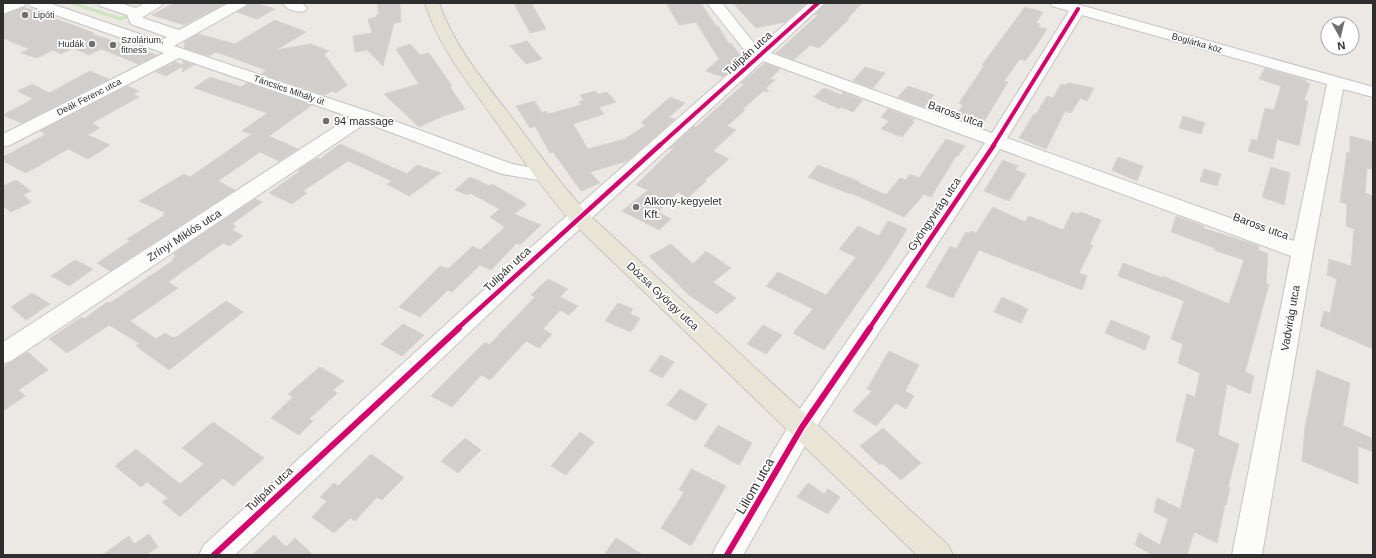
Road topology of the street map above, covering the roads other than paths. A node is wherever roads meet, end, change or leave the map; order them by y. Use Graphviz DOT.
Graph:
graph roads {
  1 [pos="19,3"];
  2 [pos="156,3"];
  3 [pos="240,3"];
  4 [pos="432,3"];
  5 [pos="714,3"];
  6 [pos="818,3"];
  7 [pos="1057,3"];
  8 [pos="110,4"];
  9 [pos="46,5"];
  10 [pos="1078,9"];
  11 [pos="3,10"];
  12 [pos="136,14"];
  13 [pos="180,36"];
  14 [pos="160,47"];
  15 [pos="176,52"];
  16 [pos="761,55"];
  17 [pos="1336,82"];
  18 [pos="1373,92"];
  19 [pos="364,116"];
  20 [pos="997,140"];
  21 [pos="3,141"];
  22 [pos="543,175"];
  23 [pos="579,217"];
  24 [pos="1302,252"];
  25 [pos="3,354"];
  26 [pos="802,428"];
  27 [pos="214,555"];
  28 [pos="727,555"];
  29 [pos="938,555"];
  30 [pos="1247,555"];
  1 -- 11 [label="street"];
  2 -- 12 [label="street"];
  3 -- 13 [label="street"];
  4 -- 22 [label="main road, Dózsa György utca"];
  5 -- 16 [label="street, Baross utca"];
  6 -- 16 [label="street, Tulipán utca"];
  7 -- 10 [label="street, Boglárka köz"];
  8 -- 12 [label="street"];
  9 -- 14 [label="street, Táncsics Mihály út"];
  10 -- 17 [label="street, Boglárka köz"];
  10 -- 20 [label="street, Gyöngyvirág utca"];
  12 -- 13 [label="street"];
  13 -- 14 [label="street"];
  14 -- 15 [label="street, Táncsics Mihály út"];
  15 -- 19 [label="street, Táncsics Mihály út"];
  15 -- 21 [label="street, Deák Ferenc utca"];
  16 -- 20 [label="street, Baross utca"];
  16 -- 23 [label="street, Tulipán utca"];
  17 -- 18 [label="street, Boglárka köz"];
  17 -- 24 [label="street, Vadvirág utca"];
  19 -- 22 [label="street, Táncsics Mihály út"];
  19 -- 25 [label="street, Zrínyi Miklós utca"];
  20 -- 24 [label="street, Baross utca"];
  20 -- 26 [label="street, Gyöngyvirág utca"];
  22 -- 23 [label="main road, Dózsa György utca"];
  23 -- 26 [label="main road, Dózsa György utca"];
  23 -- 27 [label="street, Tulipán utca"];
  24 -- 30 [label="street, Vadvirág utca"];
  26 -- 28 [label="street, Liliom utca"];
  26 -- 29 [label="main road, Dózsa György utca"];
}
